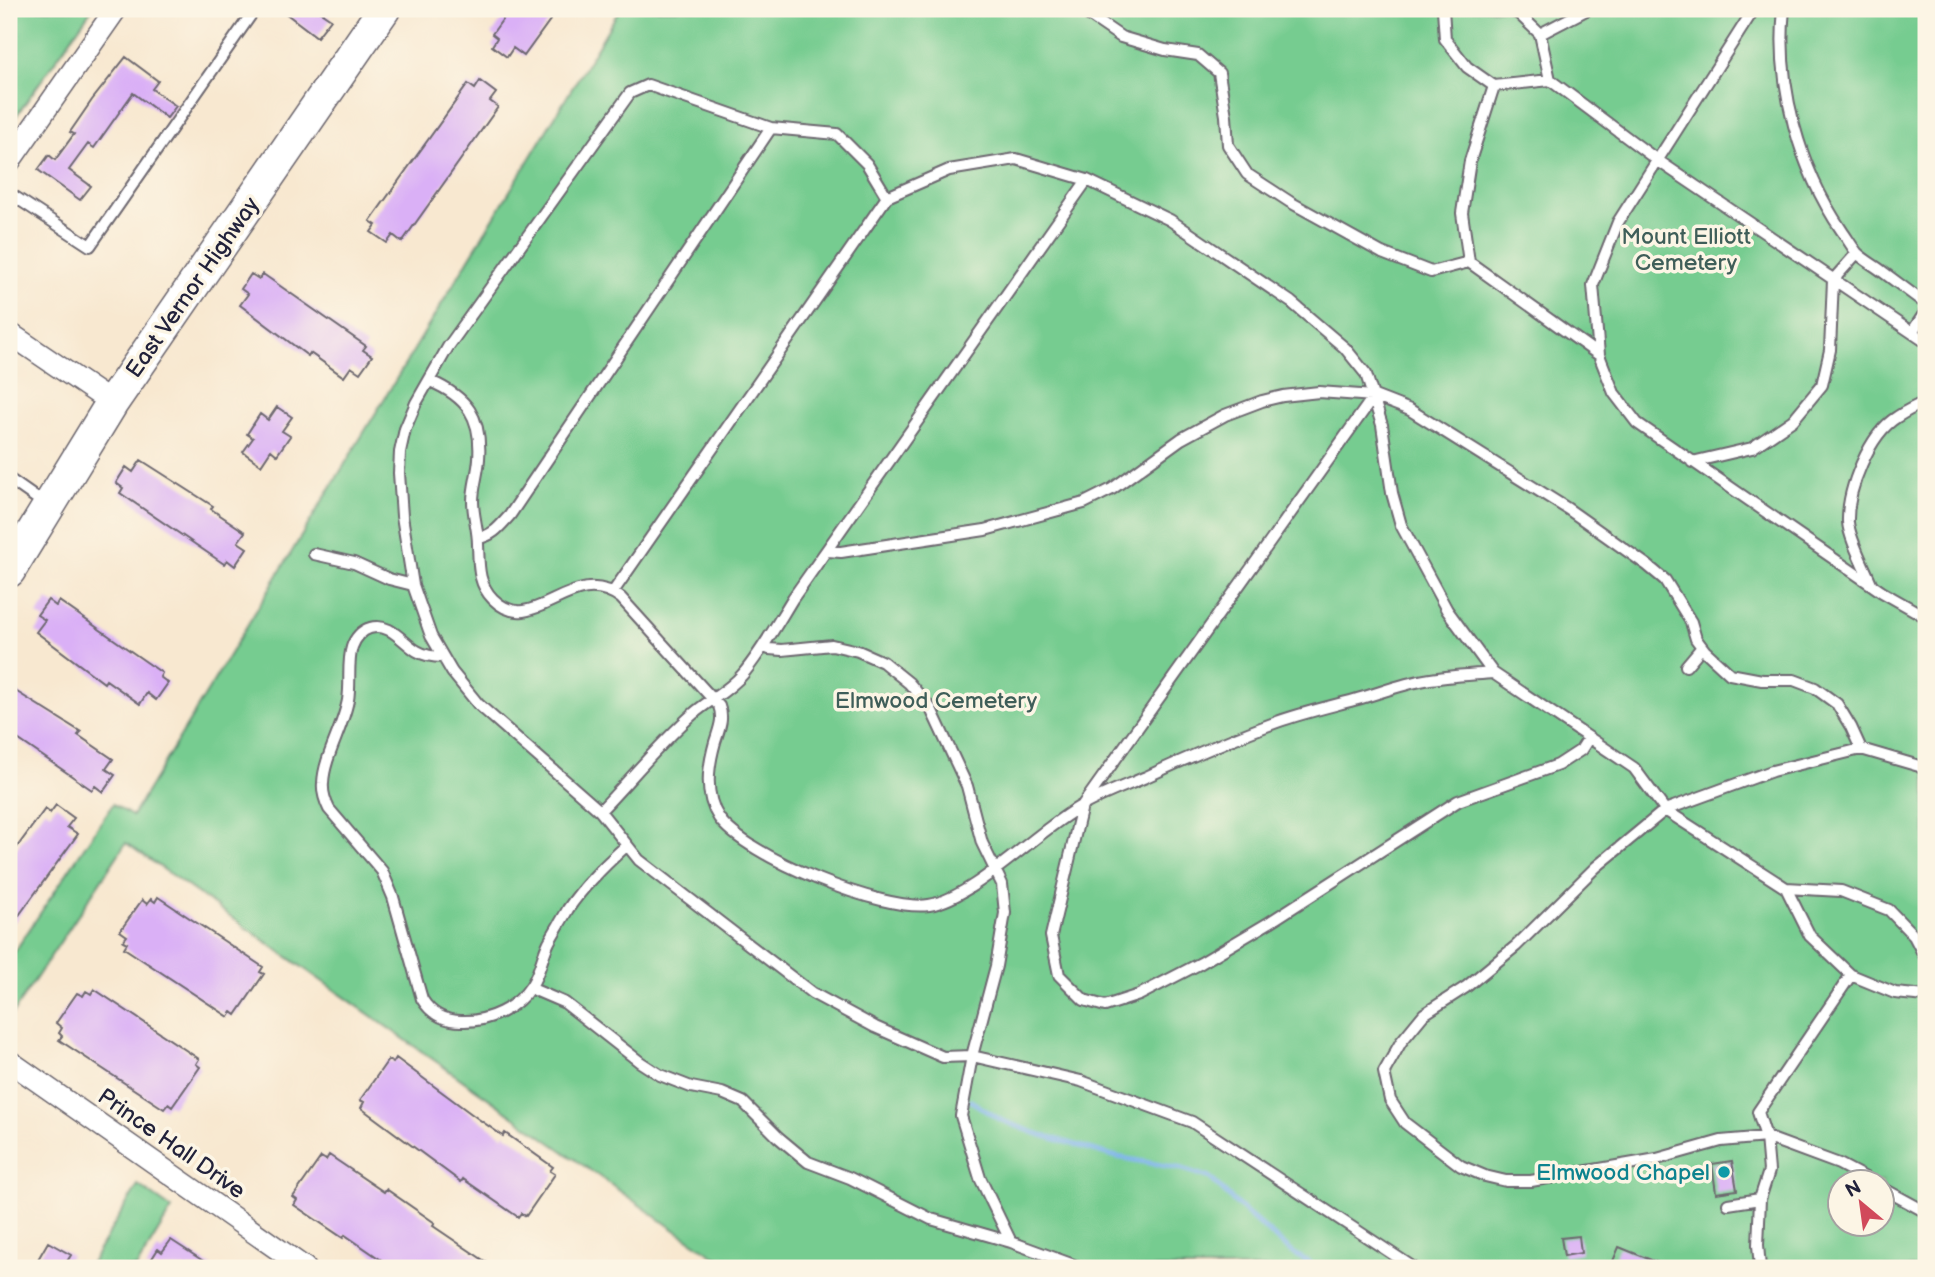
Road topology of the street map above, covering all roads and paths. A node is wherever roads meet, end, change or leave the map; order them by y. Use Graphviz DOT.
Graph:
graph roads {
  1 [pos="116,9"];
  2 [pos="255,9"];
  3 [pos="384,9"];
  4 [pos="1080,9"];
  5 [pos="1443,9"];
  6 [pos="1508,9"];
  7 [pos="1588,9"];
  8 [pos="1754,9"];
  9 [pos="1784,9"];
  10 [pos="1540,34"];
  11 [pos="1550,79"];
  12 [pos="1494,86"];
  13 [pos="771,128"];
  14 [pos="10,158"];
  15 [pos="1657,160"];
  16 [pos="1087,180"];
  17 [pos="9,193"];
  18 [pos="887,197"];
  19 [pos="1857,253"];
  20 [pos="1469,262"];
  21 [pos="1833,281"];
  22 [pos="1926,304"];
  23 [pos="1926,311"];
  24 [pos="1912,332"];
  25 [pos="9,333"];
  26 [pos="1926,342"];
  27 [pos="1599,355"];
  28 [pos="430,381"];
  29 [pos="1374,396"];
  30 [pos="1926,402"];
  31 [pos="112,403"];
  32 [pos="1692,462"];
  33 [pos="9,479"];
  34 [pos="48,506"];
  35 [pos="478,538"];
  36 [pos="828,551"];
  37 [pos="314,554"];
  38 [pos="9,571"];
  39 [pos="1871,584"];
  40 [pos="413,585"];
  41 [pos="613,592"];
  42 [pos="1926,617"];
  43 [pos="764,646"];
  44 [pos="1702,646"];
  45 [pos="443,657"];
  46 [pos="1686,666"];
  47 [pos="1493,673"];
  48 [pos="713,699"];
  49 [pos="1588,739"];
  50 [pos="1861,750"];
  51 [pos="1926,771"];
  52 [pos="1082,806"];
  53 [pos="1665,810"];
  54 [pos="600,811"];
  55 [pos="625,846"];
  56 [pos="996,868"];
  57 [pos="1786,888"];
  58 [pos="1926,959"];
  59 [pos="1851,975"];
  60 [pos="530,988"];
  61 [pos="1926,996"];
  62 [pos="972,1056"];
  63 [pos="9,1061"];
  64 [pos="1766,1137"];
  65 [pos="1847,1168"];
  66 [pos="1896,1196"];
  67 [pos="1760,1199"];
  68 [pos="1728,1204"];
  69 [pos="1926,1212"];
  70 [pos="1011,1242"];
  71 [pos="305,1268"];
  72 [pos="1083,1268"];
  73 [pos="1414,1268"];
  74 [pos="1760,1268"];
  1 -- 14 [label="street"];
  2 -- 17 [label="lane"];
  3 -- 31 [label="street, East Vernor Highway"];
  4 -- 20 [label="lane"];
  5 -- 12 [label="lane"];
  6 -- 10 [label="lane"];
  7 -- 10 [label="lane"];
  8 -- 15 [label="lane"];
  9 -- 19 [label="lane"];
  10 -- 11 [label="lane"];
  11 -- 12 [label="lane"];
  11 -- 15 [label="lane"];
  12 -- 20 [label="lane"];
  13 -- 18 [label="lane"];
  13 -- 28 [label="lane"];
  13 -- 35 [label="lane"];
  15 -- 21 [label="lane"];
  15 -- 27 [label="lane"];
  16 -- 18 [label="lane"];
  16 -- 29 [label="lane"];
  16 -- 36 [label="lane"];
  18 -- 41 [label="lane"];
  19 -- 21 [label="lane"];
  19 -- 22 [label="lane"];
  20 -- 27 [label="lane"];
  21 -- 24 [label="lane"];
  21 -- 32 [label="lane"];
  23 -- 24 [label="lane"];
  24 -- 26 [label="lane"];
  25 -- 31 [label="street"];
  27 -- 32 [label="lane"];
  28 -- 35 [label="lane"];
  28 -- 40 [label="lane"];
  29 -- 36 [label="lane"];
  29 -- 44 [label="lane"];
  29 -- 47 [label="lane"];
  29 -- 52 [label="lane"];
  30 -- 39 [label="lane"];
  31 -- 34 [label="street, East Vernor Highway"];
  32 -- 39 [label="lane"];
  33 -- 34 [label="lane"];
  34 -- 38 [label="street, East Vernor Highway"];
  35 -- 41 [label="lane"];
  36 -- 43 [label="lane"];
  37 -- 40 [label="lane"];
  39 -- 42 [label="lane"];
  40 -- 45 [label="lane"];
  41 -- 48 [label="lane"];
  43 -- 48 [label="lane"];
  43 -- 56 [label="lane"];
  44 -- 46 [label="lane"];
  44 -- 50 [label="lane"];
  45 -- 54 [label="lane"];
  45 -- 60 [label="lane"];
  47 -- 49 [label="lane"];
  47 -- 52 [label="lane"];
  48 -- 54 [label="lane"];
  48 -- 56 [label="lane"];
  49 -- 52 [label="lane"];
  49 -- 53 [label="lane"];
  50 -- 51 [label="lane"];
  50 -- 53 [label="lane"];
  52 -- 56 [label="lane"];
  53 -- 57 [label="lane"];
  53 -- 64 [label="lane"];
  54 -- 55 [label="lane"];
  55 -- 60 [label="lane"];
  55 -- 62 [label="lane"];
  56 -- 62 [label="lane"];
  57 -- 58 [label="lane"];
  57 -- 59 [label="lane"];
  59 -- 61 [label="lane"];
  59 -- 64 [label="lane"];
  60 -- 70 [label="lane"];
  62 -- 70 [label="lane"];
  62 -- 73 [label="lane"];
  63 -- 71 [label="street, Prince Hall Drive"];
  64 -- 65 [label="lane"];
  64 -- 67 [label="lane"];
  66 -- 69 [label="lane"];
  67 -- 68 [label="lane"];
  67 -- 74 [label="lane"];
  70 -- 72 [label="lane"];
}
